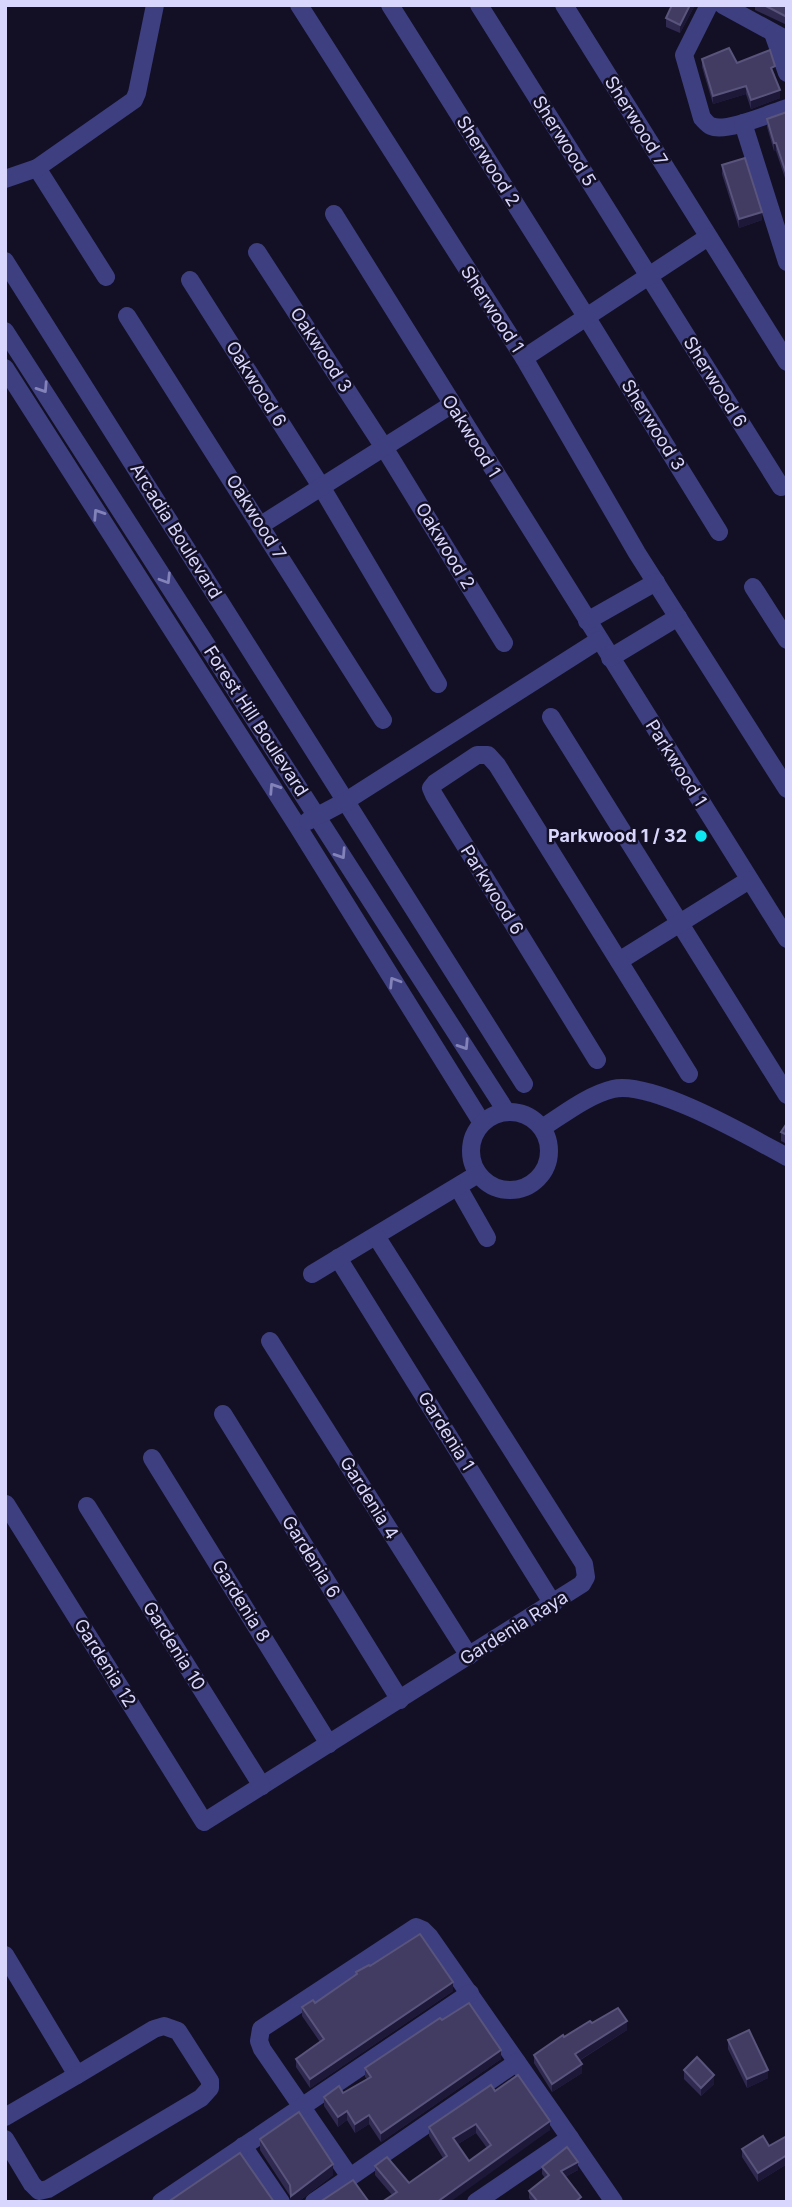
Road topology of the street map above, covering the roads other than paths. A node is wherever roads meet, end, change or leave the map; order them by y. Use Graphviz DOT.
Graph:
graph roads {
  1 [pos="155,5"];
  2 [pos="299,5"];
  3 [pos="390,5"];
  4 [pos="479,5"];
  5 [pos="564,5"];
  6 [pos="709,5"];
  7 [pos="723,5"];
  8 [pos="780,36"];
  9 [pos="787,73"];
  10 [pos="787,108"];
  11 [pos="743,122"];
  12 [pos="37,168"];
  13 [pos="5,179"];
  14 [pos="334,214"];
  15 [pos="708,237"];
  16 [pos="257,252"];
  17 [pos="5,261"];
  18 [pos="787,262"];
  19 [pos="106,277"];
  20 [pos="649,277"];
  21 [pos="190,280"];
  22 [pos="127,316"];
  23 [pos="587,318"];
  24 [pos="5,331"];
  25 [pos="524,358"];
  26 [pos="787,362"];
  27 [pos="5,368"];
  28 [pos="452,405"];
  29 [pos="385,449"];
  30 [pos="781,486"];
  31 [pos="322,488"];
  32 [pos="261,525"];
  33 [pos="719,532"];
  34 [pos="656,582"];
  35 [pos="753,587"];
  36 [pos="678,617"];
  37 [pos="587,621"];
  38 [pos="599,640"];
  39 [pos="787,640"];
  40 [pos="504,643"];
  41 [pos="610,658"];
  42 [pos="439,684"];
  43 [pos="551,718"];
  44 [pos="383,720"];
  45 [pos="787,789"];
  46 [pos="346,801"];
  47 [pos="317,816"];
  48 [pos="298,827"];
  49 [pos="749,880"];
  50 [pos="679,922"];
  51 [pos="787,939"];
  52 [pos="619,961"];
  53 [pos="597,1060"];
  54 [pos="689,1074"];
  55 [pos="524,1084"];
  56 [pos="787,1095"];
  57 [pos="506,1111"];
  58 [pos="481,1123"];
  59 [pos="542,1128"];
  60 [pos="787,1157"];
  61 [pos="478,1174"];
  62 [pos="458,1187"];
  63 [pos="376,1236"];
  64 [pos="486,1238"];
  65 [pos="338,1258"];
  66 [pos="312,1274"];
  67 [pos="270,1341"];
  68 [pos="223,1414"];
  69 [pos="152,1458"];
  70 [pos="6,1503"];
  71 [pos="87,1506"];
  72 [pos="553,1604"];
  73 [pos="469,1656"];
  74 [pos="400,1700"];
  75 [pos="329,1744"];
  76 [pos="262,1786"];
  77 [pos="204,1822"];
  78 [pos="5,1955"];
  79 [pos="470,1993"];
  80 [pos="517,2062"];
  81 [pos="76,2075"];
  82 [pos="301,2106"];
  83 [pos="5,2117"];
  84 [pos="570,2138"];
  85 [pos="5,2140"];
  86 [pos="243,2146"];
  87 [pos="350,2176"];
  88 [pos="499,2195"];
  89 [pos="161,2202"];
  90 [pos="281,2202"];
  91 [pos="314,2202"];
  92 [pos="477,2202"];
  93 [pos="614,2202"];
  1 -- 12 [label="street"];
  2 -- 25 [label="street, Sherwood 1"];
  3 -- 23 [label="street, Sherwood 2"];
  4 -- 20 [label="street, Sherwood 5"];
  5 -- 15 [label="street, Sherwood 7"];
  6 -- 11 [label="street"];
  7 -- 8 [label="street"];
  8 -- 9 [label="street"];
  10 -- 11 [label="street"];
  11 -- 18 [label="street"];
  12 -- 13 [label="street"];
  12 -- 19 [label="street"];
  14 -- 28 [label="street, Oakwood 1"];
  15 -- 20 [label="street"];
  15 -- 26 [label="street, Sherwood 7"];
  16 -- 29 [label="street, Oakwood 3"];
  17 -- 46 [label="street, Arcadia Boulevard"];
  20 -- 23 [label="street"];
  20 -- 30 [label="street, Sherwood 6"];
  21 -- 31 [label="street, Oakwood 6"];
  22 -- 32 [label="street, Oakwood 7"];
  23 -- 25 [label="street"];
  23 -- 33 [label="street, Sherwood 3"];
  24 -- 47 [label="street, Forest Hill Boulevard, one-way"];
  25 -- 34 [label="street, Sherwood 1"];
  48 -- 27 [label="street, Forest Hill Boulevard, one-way"];
  28 -- 29 [label="street"];
  28 -- 37 [label="street, Oakwood 1"];
  29 -- 31 [label="street"];
  29 -- 40 [label="street, Oakwood 2"];
  31 -- 32 [label="street"];
  31 -- 42 [label="street, Oakwood 6"];
  32 -- 44 [label="street, Oakwood 7"];
  34 -- 36 [label="street, Sherwood 1"];
  34 -- 37 [label="street"];
  35 -- 39 [label="street"];
  36 -- 41 [label="street"];
  36 -- 45 [label="street, Sherwood 1"];
  37 -- 38 [label="street, Oakwood 1"];
  38 -- 41 [label="street, Oakwood 1"];
  38 -- 46 [label="street"];
  41 -- 49 [label="street, Parkwood 1"];
  43 -- 50 [label="street"];
  46 -- 47 [label="street"];
  46 -- 55 [label="street, Arcadia Boulevard"];
  47 -- 48 [label="street"];
  47 -- 57 [label="street, Forest Hill Boulevard, one-way"];
  58 -- 48 [label="street, Forest Hill Boulevard, one-way"];
  49 -- 50 [label="street"];
  49 -- 51 [label="street, Parkwood 1"];
  50 -- 52 [label="street"];
  50 -- 56 [label="street"];
  52 -- 53 [label="street, Parkwood 6"];
  52 -- 54 [label="street"];
  57 -- 58 [label="street"];
  57 -- 59 [label="street"];
  58 -- 61 [label="street"];
  59 -- 60 [label="street"];
  59 -- 61 [label="street"];
  61 -- 62 [label="street"];
  62 -- 63 [label="street"];
  62 -- 64 [label="street"];
  63 -- 65 [label="street"];
  63 -- 72 [label="street, Gardenia Raya"];
  65 -- 66 [label="street"];
  65 -- 72 [label="street, Gardenia 1"];
  67 -- 73 [label="street, Gardenia 4"];
  68 -- 74 [label="street, Gardenia 6"];
  69 -- 75 [label="street, Gardenia 8"];
  70 -- 77 [label="street, Gardenia 12"];
  71 -- 76 [label="street, Gardenia 10"];
  72 -- 73 [label="street, Gardenia Raya"];
  73 -- 74 [label="street, Gardenia Raya"];
  74 -- 75 [label="street, Gardenia Raya"];
  75 -- 76 [label="street, Gardenia Raya"];
  76 -- 77 [label="street, Gardenia Raya"];
  78 -- 81 [label="street"];
  79 -- 80 [label="street"];
  79 -- 82 [label="street"];
  79 -- 82 [label="street"];
  80 -- 84 [label="street"];
  80 -- 87 [label="street"];
  81 -- 83 [label="street"];
  81 -- 85 [label="street"];
  82 -- 86 [label="street"];
  82 -- 87 [label="street"];
  84 -- 88 [label="street"];
  84 -- 93 [label="street"];
  86 -- 89 [label="street"];
  86 -- 90 [label="street"];
  87 -- 91 [label="street"];
  88 -- 92 [label="street"];
}
